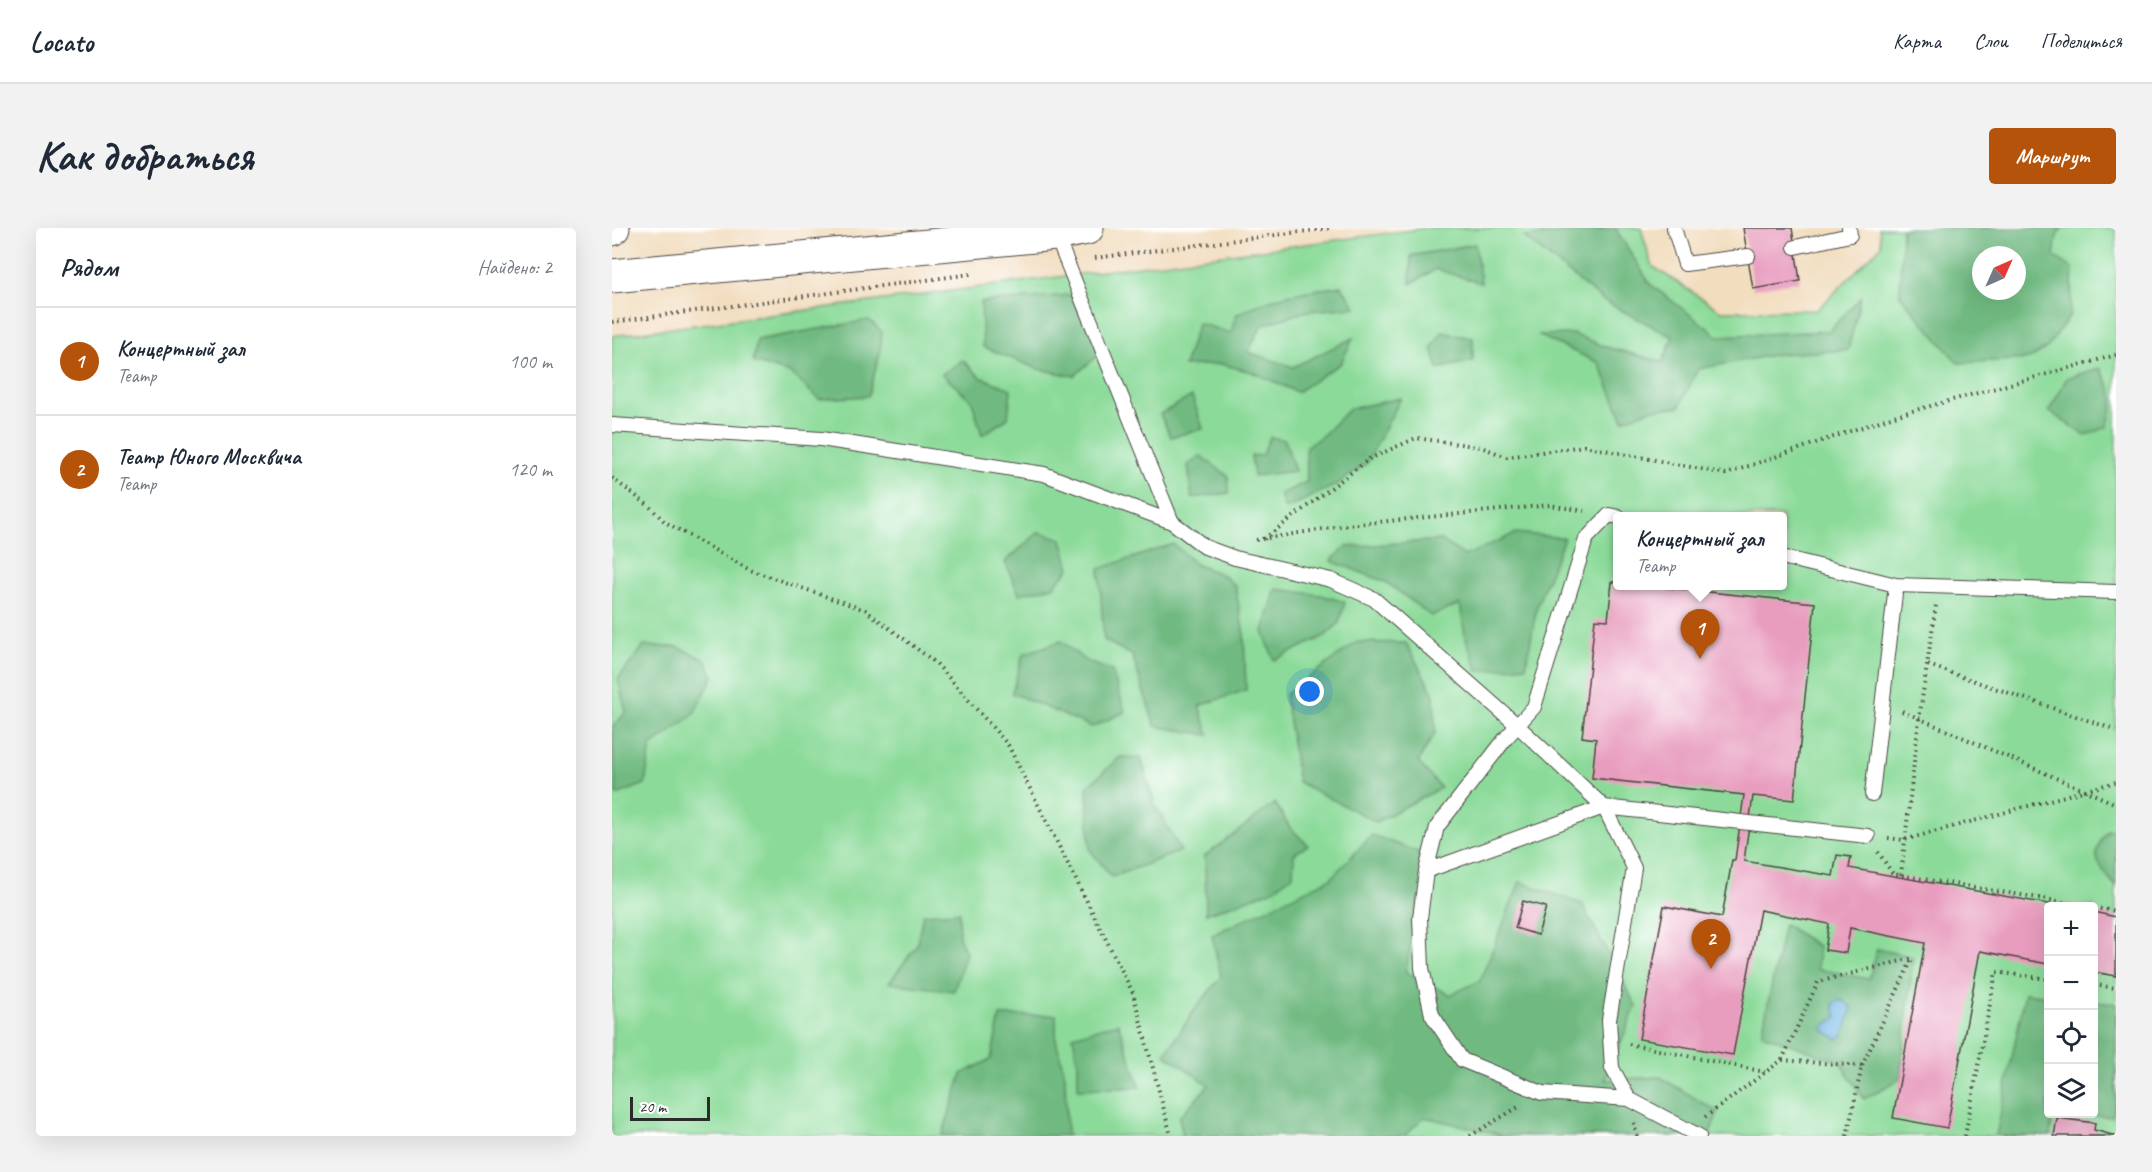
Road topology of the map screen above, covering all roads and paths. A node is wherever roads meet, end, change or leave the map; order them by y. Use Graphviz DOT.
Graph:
graph roads {
  1 [pos="1088,228"];
  2 [pos="1331,228"];
  3 [pos="1674,228"];
  4 [pos="1849,228"];
  5 [pos="1055,241"];
  6 [pos="1795,247"];
  7 [pos="1748,256"];
  8 [pos="974,274"];
  9 [pos="612,276"];
  10 [pos="612,322"];
  11 [pos="2116,355"];
  12 [pos="612,425"];
  13 [pos="612,478"];
  14 [pos="1613,516"];
  15 [pos="1172,522"];
  16 [pos="1264,539"];
  17 [pos="1252,541"];
  18 [pos="1787,558"];
  19 [pos="1896,585"];
  20 [pos="2116,592"];
  21 [pos="1936,615"];
  22 [pos="1928,665"];
  23 [pos="1906,713"];
  24 [pos="1919,719"];
  25 [pos="1518,726"];
  26 [pos="2116,730"];
  27 [pos="2116,782"];
  28 [pos="2086,791"];
  29 [pos="1872,794"];
  30 [pos="2116,804"];
  31 [pos="1604,807"];
  32 [pos="1868,836"];
  33 [pos="1904,840"];
  34 [pos="1426,871"];
  35 [pos="1901,875"];
  36 [pos="2062,902"];
  37 [pos="2098,909"];
  38 [pos="2116,911"];
  39 [pos="2044,978"];
  40 [pos="2098,986"];
  41 [pos="2116,988"];
  42 [pos="1610,1040"];
  43 [pos="1782,1060"];
  44 [pos="1862,1066"];
  45 [pos="1766,1072"];
  46 [pos="1542,1093"];
  47 [pos="1629,1099"];
  48 [pos="1693,1133"];
  49 [pos="1171,1136"];
  50 [pos="1470,1136"];
  51 [pos="1847,1136"];
  52 [pos="1965,1136"];
  1 -- 5 [label="main road"];
  2 -- 5 [label="path"];
  3 -- 7 [label="lane"];
  4 -- 6 [label="lane"];
  5 -- 9 [label="main road"];
  5 -- 15 [label="lane"];
  8 -- 10 [label="path"];
  11 -- 16 [label="path"];
  12 -- 15 [label="lane"];
  13 -- 49 [label="path"];
  14 -- 16 [label="path"];
  14 -- 25 [label="lane"];
  15 -- 25 [label="lane"];
  16 -- 17 [label="path"];
  18 -- 19 [label="lane"];
  19 -- 20 [label="lane"];
  19 -- 29 [label="lane"];
  21 -- 22 [label="path"];
  22 -- 24 [label="path"];
  22 -- 26 [label="path"];
  23 -- 24 [label="path"];
  24 -- 28 [label="path"];
  24 -- 33 [label="path"];
  25 -- 31 [label="lane"];
  25 -- 34 [label="lane"];
  27 -- 28 [label="path"];
  28 -- 30 [label="path"];
  28 -- 33 [label="path"];
  31 -- 32 [label="lane"];
  31 -- 34 [label="lane"];
  31 -- 42 [label="lane"];
  32 -- 33 [label="path"];
  32 -- 35 [label="path"];
  33 -- 35 [label="path"];
  34 -- 46 [label="lane"];
  35 -- 36 [label="path"];
  37 -- 38 [label="path"];
  39 -- 52 [label="path"];
  40 -- 41 [label="path"];
  42 -- 45 [label="path"];
  42 -- 47 [label="lane"];
  43 -- 44 [label="path"];
  43 -- 44 [label="path"];
  43 -- 45 [label="path"];
  44 -- 51 [label="path"];
  45 -- 48 [label="path"];
  46 -- 47 [label="lane"];
  46 -- 50 [label="path"];
  47 -- 48 [label="lane"];
}
